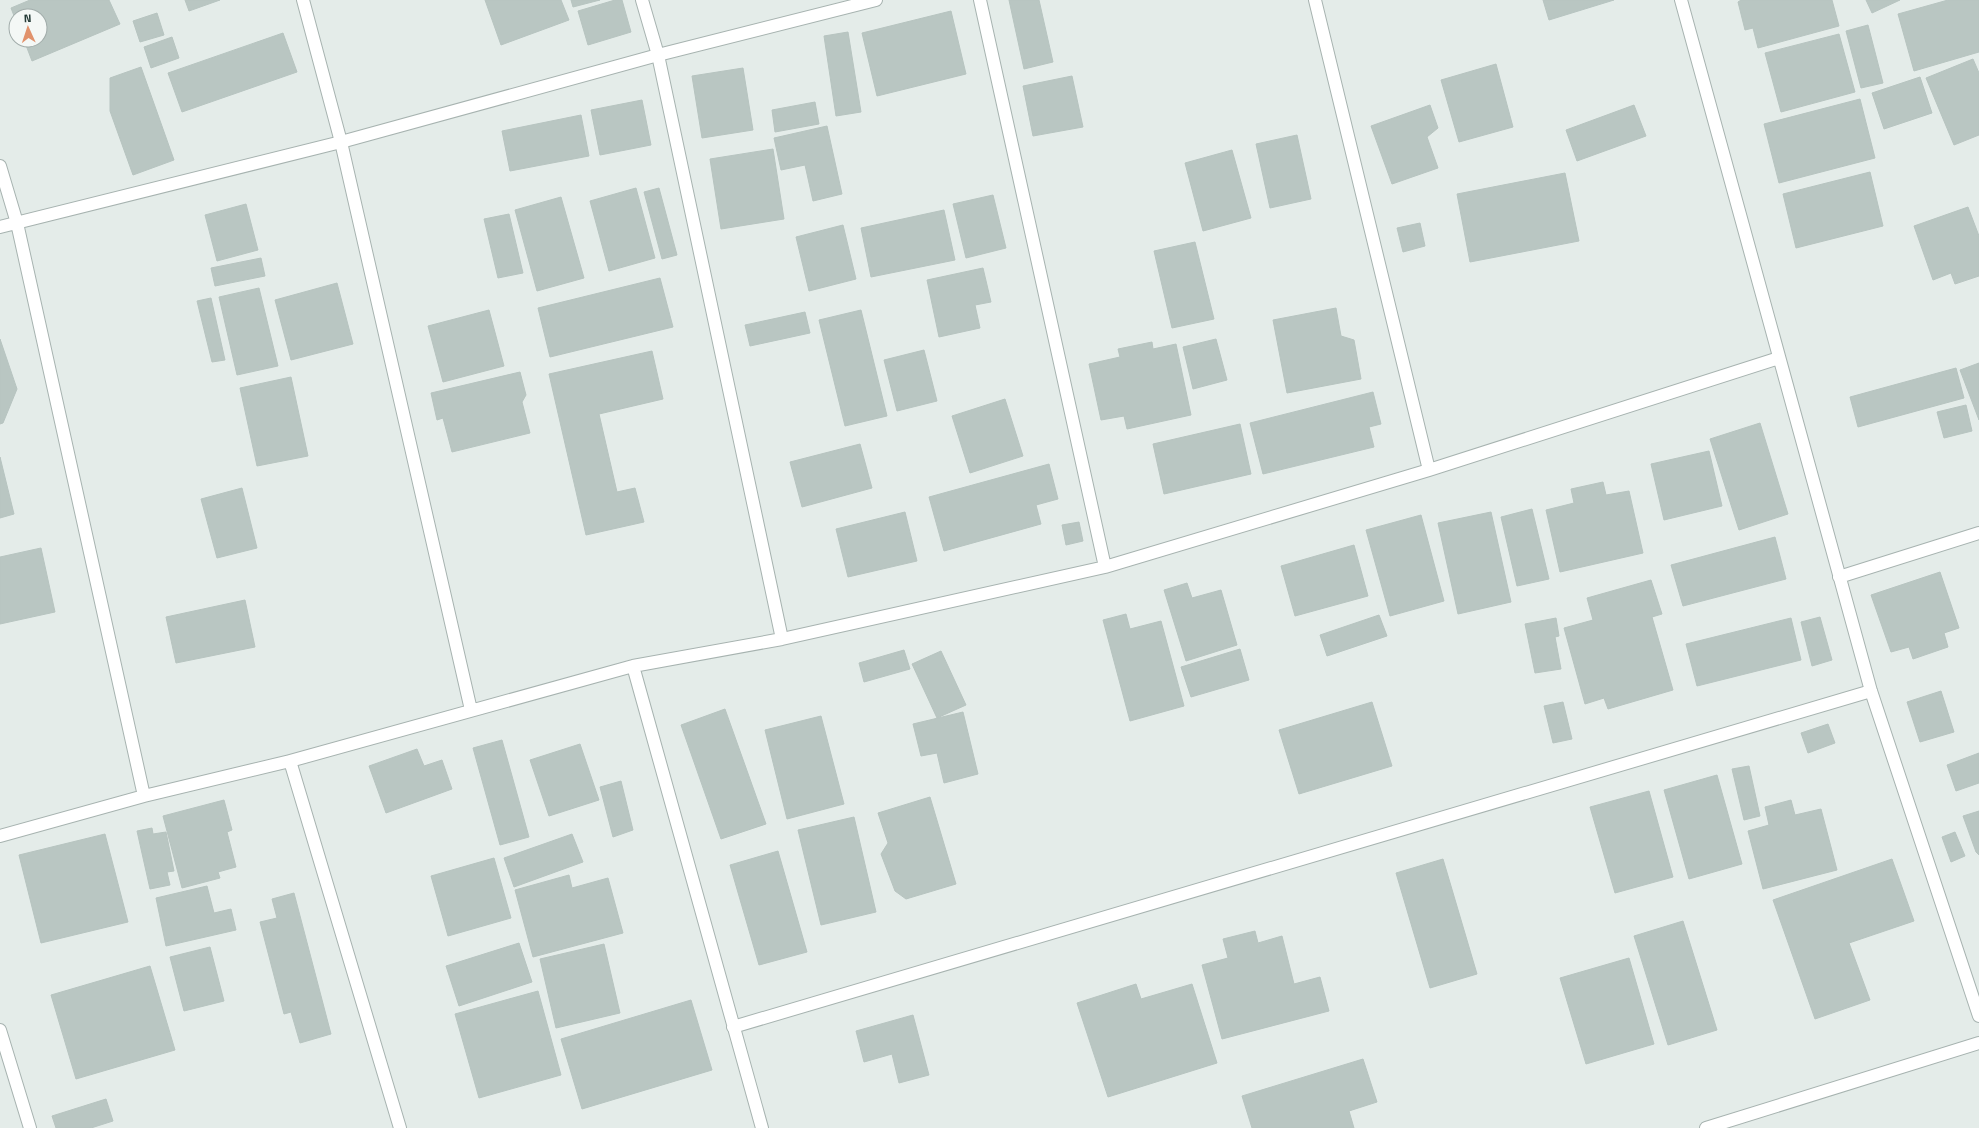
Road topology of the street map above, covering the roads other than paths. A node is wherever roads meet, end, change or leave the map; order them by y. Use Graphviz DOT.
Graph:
graph roads {
  1 [pos="303,0"];
  2 [pos="642,0"];
  3 [pos="876,0"];
  4 [pos="980,0"];
  5 [pos="1315,0"];
  6 [pos="1681,0"];
  7 [pos="658,55"];
  8 [pos="341,142"];
  9 [pos="0,166"];
  10 [pos="17,223"];
  11 [pos="0,227"];
  12 [pos="1779,358"];
  13 [pos="1429,470"];
  14 [pos="1979,533"];
  15 [pos="1105,568"];
  16 [pos="1839,577"];
  17 [pos="782,639"];
  18 [pos="633,666"];
  19 [pos="1871,691"];
  20 [pos="471,710"];
  21 [pos="290,761"];
  22 [pos="144,796"];
  23 [pos="0,836"];
  24 [pos="1979,1016"];
  25 [pos="733,1027"];
  26 [pos="0,1030"];
  27 [pos="1979,1043"];
  28 [pos="30,1128"];
  29 [pos="400,1128"];
  30 [pos="762,1128"];
  31 [pos="1706,1128"];
  1 -- 8 [label="street"];
  2 -- 7 [label="street"];
  3 -- 7 [label="street"];
  4 -- 15 [label="street"];
  5 -- 13 [label="street"];
  6 -- 12 [label="street"];
  7 -- 8 [label="street"];
  7 -- 17 [label="street"];
  8 -- 10 [label="street"];
  8 -- 20 [label="street"];
  9 -- 10 [label="street"];
  10 -- 11 [label="street"];
  10 -- 22 [label="street"];
  12 -- 13 [label="street"];
  12 -- 16 [label="street"];
  13 -- 15 [label="street"];
  14 -- 16 [label="street"];
  15 -- 17 [label="street"];
  16 -- 19 [label="street"];
  17 -- 18 [label="street"];
  18 -- 20 [label="street"];
  18 -- 25 [label="street"];
  19 -- 24 [label="street"];
  19 -- 25 [label="street"];
  20 -- 21 [label="street"];
  21 -- 22 [label="street"];
  21 -- 29 [label="street"];
  22 -- 23 [label="street"];
  25 -- 30 [label="street"];
  26 -- 28 [label="street"];
  27 -- 31 [label="street"];
}
